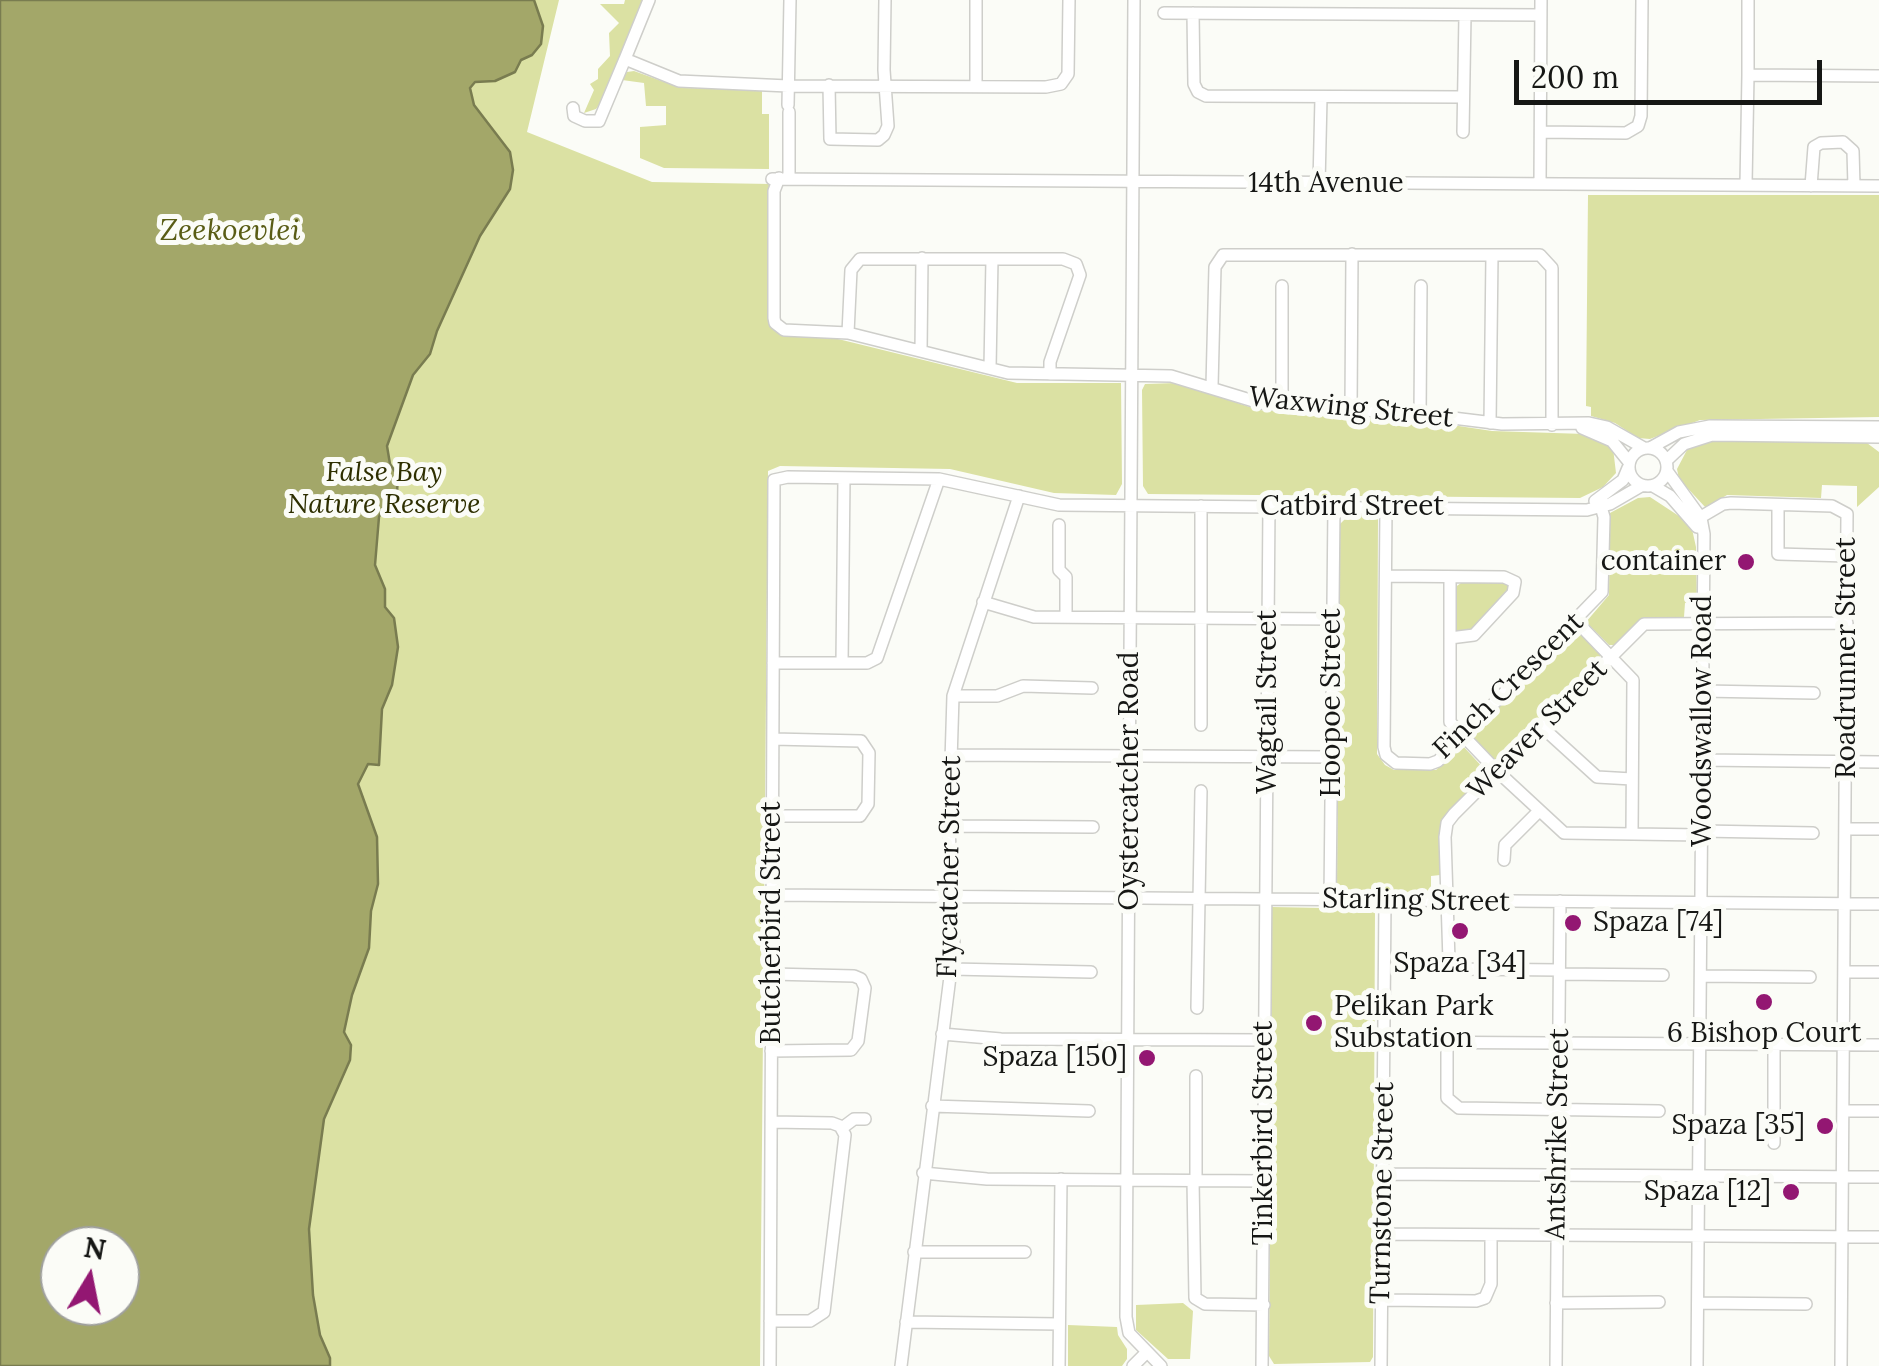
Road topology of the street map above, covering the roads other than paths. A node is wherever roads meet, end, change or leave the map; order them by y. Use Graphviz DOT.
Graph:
graph roads {
  1 [pos="650,0"];
  2 [pos="790,0"];
  3 [pos="885,0"];
  4 [pos="976,0"];
  5 [pos="1070,0"];
  6 [pos="1134,0"];
  7 [pos="1321,0"];
  8 [pos="1540,0"];
  9 [pos="1642,0"];
  10 [pos="1748,0"];
  11 [pos="1164,13"];
  12 [pos="1193,13"];
  13 [pos="1321,14"];
  14 [pos="1465,15"];
  15 [pos="1540,15"];
  16 [pos="625,58"];
  17 [pos="1748,75"];
  18 [pos="1879,76"];
  19 [pos="829,85"];
  20 [pos="788,86"];
  21 [pos="886,86"];
  22 [pos="976,86"];
  23 [pos="1464,97"];
  24 [pos="1321,98"];
  25 [pos="573,108"];
  26 [pos="1463,132"];
  27 [pos="1541,132"];
  28 [pos="780,178"];
  29 [pos="1132,182"];
  30 [pos="1319,184"];
  31 [pos="1540,184"];
  32 [pos="1746,184"];
  33 [pos="1810,186"];
  34 [pos="1854,186"];
  35 [pos="1879,186"];
  36 [pos="1352,254"];
  37 [pos="1492,256"];
  38 [pos="922,258"];
  39 [pos="992,259"];
  40 [pos="1282,286"];
  41 [pos="1421,286"];
  42 [pos="848,333"];
  43 [pos="921,351"];
  44 [pos="990,368"];
  45 [pos="1050,374"];
  46 [pos="1132,375"];
  47 [pos="1212,386"];
  48 [pos="1282,404"];
  49 [pos="1351,408"];
  50 [pos="1420,414"];
  51 [pos="1490,423"];
  52 [pos="1552,425"];
  53 [pos="1573,426"];
  54 [pos="1879,427"];
  55 [pos="1879,437"];
  56 [pos="1647,448"];
  57 [pos="1629,465"];
  58 [pos="1667,466"];
  59 [pos="844,478"];
  60 [pos="939,479"];
  61 [pos="774,480"];
  62 [pos="1647,486"];
  63 [pos="1018,496"];
  64 [pos="1600,504"];
  65 [pos="1269,505"];
  66 [pos="1778,505"];
  67 [pos="1132,506"];
  68 [pos="1201,506"];
  69 [pos="1334,506"];
  70 [pos="1386,506"];
  71 [pos="1697,519"];
  72 [pos="1058,526"];
  73 [pos="1847,556"];
  74 [pos="1386,576"];
  75 [pos="1450,578"];
  76 [pos="983,602"];
  77 [pos="1066,617"];
  78 [pos="1132,618"];
  79 [pos="1200,618"];
  80 [pos="1268,618"];
  81 [pos="1333,619"];
  82 [pos="1576,622"];
  83 [pos="1703,622"];
  84 [pos="1847,623"];
  85 [pos="1450,638"];
  86 [pos="1611,657"];
  87 [pos="774,662"];
  88 [pos="842,663"];
  89 [pos="1092,688"];
  90 [pos="1703,692"];
  91 [pos="1814,693"];
  92 [pos="953,696"];
  93 [pos="1201,724"];
  94 [pos="1542,727"];
  95 [pos="1462,735"];
  96 [pos="773,739"];
  97 [pos="952,755"];
  98 [pos="1131,756"];
  99 [pos="1267,757"];
  100 [pos="1332,757"];
  101 [pos="1702,760"];
  102 [pos="1846,762"];
  103 [pos="1879,762"];
  104 [pos="1497,771"];
  105 [pos="1632,780"];
  106 [pos="1200,791"];
  107 [pos="1538,812"];
  108 [pos="773,816"];
  109 [pos="949,826"];
  110 [pos="1093,827"];
  111 [pos="1846,829"];
  112 [pos="1879,829"];
  113 [pos="1702,833"];
  114 [pos="1813,833"];
  115 [pos="1632,834"];
  116 [pos="1504,860"];
  117 [pos="773,896"];
  118 [pos="953,898"];
  119 [pos="1129,898"];
  120 [pos="1198,899"];
  121 [pos="1266,899"];
  122 [pos="1330,900"];
  123 [pos="1385,900"];
  124 [pos="1447,902"];
  125 [pos="1560,902"];
  126 [pos="1702,902"];
  127 [pos="1845,904"];
  128 [pos="1879,904"];
  129 [pos="952,969"];
  130 [pos="1091,972"];
  131 [pos="1559,972"];
  132 [pos="1844,972"];
  133 [pos="1879,972"];
  134 [pos="772,974"];
  135 [pos="1663,975"];
  136 [pos="1701,976"];
  137 [pos="1810,977"];
  138 [pos="1197,1008"];
  139 [pos="942,1034"];
  140 [pos="1129,1040"];
  141 [pos="1264,1040"];
  142 [pos="1384,1042"];
  143 [pos="1447,1042"];
  144 [pos="1559,1043"];
  145 [pos="1701,1044"];
  146 [pos="1774,1044"];
  147 [pos="1844,1045"];
  148 [pos="1879,1045"];
  149 [pos="772,1052"];
  150 [pos="1196,1076"];
  151 [pos="932,1106"];
  152 [pos="1558,1110"];
  153 [pos="1659,1110"];
  154 [pos="1089,1111"];
  155 [pos="1844,1111"];
  156 [pos="1879,1111"];
  157 [pos="864,1118"];
  158 [pos="771,1122"];
  159 [pos="842,1128"];
  160 [pos="1774,1143"];
  161 [pos="923,1173"];
  162 [pos="1383,1174"];
  163 [pos="1558,1175"];
  164 [pos="1700,1176"];
  165 [pos="1843,1177"];
  166 [pos="1879,1177"];
  167 [pos="1060,1179"];
  168 [pos="1128,1180"];
  169 [pos="1195,1180"];
  170 [pos="1264,1181"];
  171 [pos="1382,1234"];
  172 [pos="1491,1234"];
  173 [pos="1556,1235"];
  174 [pos="1699,1236"];
  175 [pos="1843,1236"];
  176 [pos="1879,1237"];
  177 [pos="914,1252"];
  178 [pos="1025,1252"];
  179 [pos="1382,1300"];
  180 [pos="1659,1302"];
  181 [pos="1556,1303"];
  182 [pos="1698,1303"];
  183 [pos="1806,1304"];
  184 [pos="1264,1305"];
  185 [pos="770,1321"];
  186 [pos="906,1322"];
  187 [pos="1059,1324"];
  188 [pos="1146,1353"];
  189 [pos="770,1366"];
  190 [pos="901,1366"];
  191 [pos="1059,1366"];
  192 [pos="1133,1366"];
  193 [pos="1161,1366"];
  194 [pos="1262,1366"];
  195 [pos="1381,1366"];
  196 [pos="1556,1366"];
  197 [pos="1697,1366"];
  198 [pos="1840,1366"];
  1 -- 16 [label="street"];
  2 -- 20 [label="street"];
  3 -- 21 [label="street"];
  4 -- 22 [label="street"];
  5 -- 22 [label="street"];
  6 -- 29 [label="street, Oystercatcher Road"];
  7 -- 13 [label="street"];
  8 -- 15 [label="street"];
  9 -- 27 [label="street"];
  10 -- 17 [label="street"];
  11 -- 12 [label="street"];
  12 -- 13 [label="street"];
  12 -- 24 [label="street"];
  13 -- 14 [label="street"];
  14 -- 15 [label="street"];
  14 -- 23 [label="street"];
  15 -- 27 [label="street"];
  16 -- 20 [label="street"];
  16 -- 25 [label="street"];
  17 -- 18 [label="street"];
  17 -- 32 [label="street"];
  19 -- 20 [label="street"];
  19 -- 21 [label="street"];
  19 -- 21 [label="street"];
  20 -- 28 [label="street"];
  21 -- 22 [label="street"];
  23 -- 24 [label="street"];
  23 -- 26 [label="street"];
  24 -- 30 [label="street"];
  27 -- 31 [label="street"];
  28 -- 29 [label="street, 14th Avenue"];
  28 -- 42 [label="street, Waxwing Street"];
  29 -- 30 [label="street, 14th Avenue"];
  29 -- 46 [label="street, Oystercatcher Road"];
  30 -- 31 [label="street, 14th Avenue"];
  31 -- 32 [label="street, 14th Avenue"];
  32 -- 33 [label="street, 14th Avenue"];
  33 -- 34 [label="street, 14th Avenue"];
  33 -- 34 [label="street"];
  34 -- 35 [label="street, 14th Avenue"];
  36 -- 37 [label="street"];
  36 -- 47 [label="street"];
  36 -- 49 [label="street"];
  37 -- 51 [label="street"];
  37 -- 52 [label="street"];
  38 -- 39 [label="street"];
  38 -- 42 [label="street"];
  38 -- 43 [label="street"];
  39 -- 44 [label="street"];
  39 -- 45 [label="street"];
  40 -- 48 [label="street"];
  41 -- 50 [label="street"];
  42 -- 43 [label="street, Waxwing Street"];
  43 -- 44 [label="street, Waxwing Street"];
  44 -- 45 [label="street, Waxwing Street"];
  45 -- 46 [label="street, Waxwing Street"];
  46 -- 47 [label="street, Waxwing Street"];
  46 -- 67 [label="street, Oystercatcher Road"];
  47 -- 48 [label="street, Waxwing Street"];
  48 -- 49 [label="street, Waxwing Street"];
  49 -- 50 [label="street, Waxwing Street"];
  50 -- 51 [label="street, Waxwing Street"];
  51 -- 52 [label="street, Waxwing Street"];
  52 -- 53 [label="street, Waxwing Street"];
  53 -- 56 [label="street, Waxwing Street"];
  53 -- 57 [label="street, Waxwing Street"];
  54 -- 56 [label="street"];
  55 -- 58 [label="street"];
  56 -- 57 [label="street"];
  56 -- 58 [label="street"];
  57 -- 62 [label="street"];
  57 -- 64 [label="street, Catbird Street"];
  58 -- 62 [label="street"];
  58 -- 71 [label="street, Woodswallow Road"];
  59 -- 60 [label="street, Catbird Street"];
  59 -- 61 [label="street, Catbird Street"];
  59 -- 88 [label="street"];
  60 -- 63 [label="street, Catbird Street"];
  60 -- 88 [label="street"];
  61 -- 87 [label="street, Butcherbird Street"];
  62 -- 64 [label="street, Catbird Street"];
  62 -- 71 [label="street, Woodswallow Road"];
  63 -- 67 [label="street, Catbird Street"];
  63 -- 76 [label="street, Flycatcher Street"];
  64 -- 70 [label="street, Catbird Street"];
  64 -- 82 [label="street, Finch Crescent"];
  65 -- 68 [label="street, Catbird Street"];
  65 -- 69 [label="street, Catbird Street"];
  65 -- 80 [label="street, Wagtail Street"];
  66 -- 71 [label="street, Roadrunner Street"];
  66 -- 73 [label="street, Roadrunner Street"];
  66 -- 73 [label="street"];
  67 -- 68 [label="street, Catbird Street"];
  67 -- 78 [label="street, Oystercatcher Road"];
  68 -- 79 [label="street"];
  69 -- 70 [label="street, Catbird Street"];
  69 -- 81 [label="street, Hoopoe Street"];
  70 -- 74 [label="street, Finch Crescent"];
  71 -- 83 [label="street, Woodswallow Road"];
  72 -- 77 [label="street"];
  73 -- 84 [label="street, Roadrunner Street"];
  74 -- 75 [label="street"];
  74 -- 95 [label="street, Finch Crescent"];
  75 -- 85 [label="street"];
  75 -- 85 [label="street"];
  76 -- 77 [label="street"];
  76 -- 92 [label="street, Flycatcher Street"];
  77 -- 78 [label="street"];
  78 -- 79 [label="street"];
  78 -- 98 [label="street, Oystercatcher Road"];
  79 -- 80 [label="street"];
  79 -- 93 [label="street"];
  80 -- 81 [label="street"];
  80 -- 99 [label="street, Wagtail Street"];
  81 -- 100 [label="street, Hoopoe Street"];
  82 -- 86 [label="street"];
  82 -- 95 [label="street, Finch Crescent"];
  83 -- 84 [label="street, Weaver Street"];
  83 -- 86 [label="street, Weaver Street"];
  83 -- 90 [label="street, Woodswallow Road"];
  84 -- 102 [label="street, Roadrunner Street"];
  85 -- 95 [label="street"];
  86 -- 94 [label="street, Weaver Street"];
  86 -- 105 [label="street"];
  87 -- 88 [label="street"];
  87 -- 96 [label="street, Butcherbird Street"];
  89 -- 92 [label="street"];
  90 -- 91 [label="street"];
  90 -- 101 [label="street, Woodswallow Road"];
  92 -- 97 [label="street, Flycatcher Street"];
  94 -- 104 [label="street, Weaver Street"];
  94 -- 105 [label="street"];
  95 -- 104 [label="street"];
  96 -- 108 [label="street, Butcherbird Street"];
  96 -- 108 [label="street"];
  97 -- 98 [label="street"];
  97 -- 109 [label="street, Flycatcher Street"];
  98 -- 99 [label="street"];
  98 -- 119 [label="street, Oystercatcher Road"];
  99 -- 100 [label="street"];
  99 -- 121 [label="street, Wagtail Street"];
  100 -- 122 [label="street, Hoopoe Street"];
  101 -- 102 [label="street"];
  101 -- 113 [label="street, Woodswallow Road"];
  102 -- 103 [label="street"];
  102 -- 111 [label="street, Roadrunner Street"];
  104 -- 107 [label="street"];
  104 -- 124 [label="street, Weaver Street"];
  105 -- 115 [label="street"];
  106 -- 120 [label="street"];
  107 -- 115 [label="street"];
  107 -- 116 [label="street"];
  108 -- 117 [label="street, Butcherbird Street"];
  109 -- 110 [label="street"];
  109 -- 118 [label="street, Flycatcher Street"];
  111 -- 112 [label="street"];
  111 -- 127 [label="street, Roadrunner Street"];
  113 -- 114 [label="street"];
  113 -- 115 [label="street"];
  113 -- 126 [label="street, Woodswallow Road"];
  117 -- 118 [label="street, Starling Street"];
  117 -- 134 [label="street, Butcherbird Street"];
  118 -- 119 [label="street, Starling Street"];
  118 -- 129 [label="street, Flycatcher Street"];
  119 -- 120 [label="street, Starling Street"];
  119 -- 140 [label="street, Oystercatcher Road"];
  120 -- 121 [label="street, Starling Street"];
  120 -- 138 [label="street"];
  121 -- 122 [label="street, Starling Street"];
  121 -- 141 [label="street, Tinkerbird Street"];
  122 -- 123 [label="street, Starling Street"];
  123 -- 124 [label="street, Starling Street"];
  123 -- 142 [label="street, Turnstone Street"];
  124 -- 125 [label="street, Starling Street"];
  124 -- 131 [label="street, Weaver Street"];
  125 -- 126 [label="street, Starling Street"];
  125 -- 131 [label="street, Antshrike Street"];
  126 -- 127 [label="street, Starling Street"];
  126 -- 136 [label="street, Woodswallow Road"];
  127 -- 128 [label="street, Starling Street"];
  127 -- 132 [label="street, Roadrunner Street"];
  129 -- 130 [label="street"];
  129 -- 139 [label="street, Flycatcher Street"];
  131 -- 135 [label="street"];
  131 -- 144 [label="street, Antshrike Street"];
  132 -- 133 [label="street"];
  132 -- 147 [label="street, Roadrunner Street"];
  134 -- 149 [label="street, Butcherbird Street"];
  134 -- 149 [label="street"];
  136 -- 137 [label="street"];
  136 -- 145 [label="street, Woodswallow Road"];
  139 -- 140 [label="street"];
  139 -- 151 [label="street, Flycatcher Street"];
  140 -- 141 [label="street"];
  140 -- 168 [label="street, Oystercatcher Road"];
  141 -- 170 [label="street, Tinkerbird Street"];
  142 -- 143 [label="street"];
  142 -- 162 [label="street, Turnstone Street"];
  143 -- 144 [label="street"];
  143 -- 152 [label="street"];
  144 -- 145 [label="street"];
  144 -- 152 [label="street, Antshrike Street"];
  145 -- 146 [label="street"];
  145 -- 164 [label="street, Woodswallow Road"];
  146 -- 147 [label="street"];
  146 -- 160 [label="street"];
  147 -- 148 [label="street"];
  147 -- 155 [label="street, Roadrunner Street"];
  149 -- 158 [label="street, Butcherbird Street"];
  150 -- 169 [label="street"];
  151 -- 154 [label="street"];
  151 -- 161 [label="street, Flycatcher Street"];
  152 -- 153 [label="street"];
  152 -- 163 [label="street, Antshrike Street"];
  155 -- 156 [label="street"];
  155 -- 165 [label="street, Roadrunner Street"];
  157 -- 159 [label="street"];
  158 -- 159 [label="street"];
  158 -- 185 [label="street, Butcherbird Street"];
  159 -- 185 [label="street"];
  161 -- 167 [label="street"];
  161 -- 177 [label="street, Flycatcher Street"];
  162 -- 163 [label="street"];
  162 -- 171 [label="street, Turnstone Street"];
  163 -- 164 [label="street"];
  163 -- 173 [label="street, Antshrike Street"];
  164 -- 165 [label="street"];
  164 -- 174 [label="street, Woodswallow Road"];
  165 -- 166 [label="street"];
  165 -- 175 [label="street, Roadrunner Street"];
  167 -- 168 [label="street"];
  167 -- 187 [label="street"];
  168 -- 169 [label="street"];
  168 -- 188 [label="street, Oystercatcher Road"];
  169 -- 170 [label="street"];
  169 -- 184 [label="street"];
  170 -- 184 [label="street, Tinkerbird Street"];
  171 -- 172 [label="street"];
  171 -- 179 [label="street, Turnstone Street"];
  172 -- 173 [label="street"];
  172 -- 179 [label="street"];
  173 -- 174 [label="street"];
  173 -- 181 [label="street, Antshrike Street"];
  174 -- 175 [label="street"];
  174 -- 182 [label="street, Woodswallow Road"];
  175 -- 176 [label="street"];
  175 -- 198 [label="street, Roadrunner Street"];
  177 -- 178 [label="street"];
  177 -- 186 [label="street, Flycatcher Street"];
  179 -- 195 [label="street, Turnstone Street"];
  180 -- 181 [label="street"];
  181 -- 196 [label="street, Antshrike Street"];
  182 -- 183 [label="street"];
  182 -- 197 [label="street, Woodswallow Road"];
  184 -- 194 [label="street, Tinkerbird Street"];
  185 -- 189 [label="street, Butcherbird Street"];
  186 -- 187 [label="street"];
  186 -- 190 [label="street, Flycatcher Street"];
  187 -- 191 [label="street"];
  188 -- 192 [label="street"];
  188 -- 193 [label="street, Oystercatcher Road"];
}
